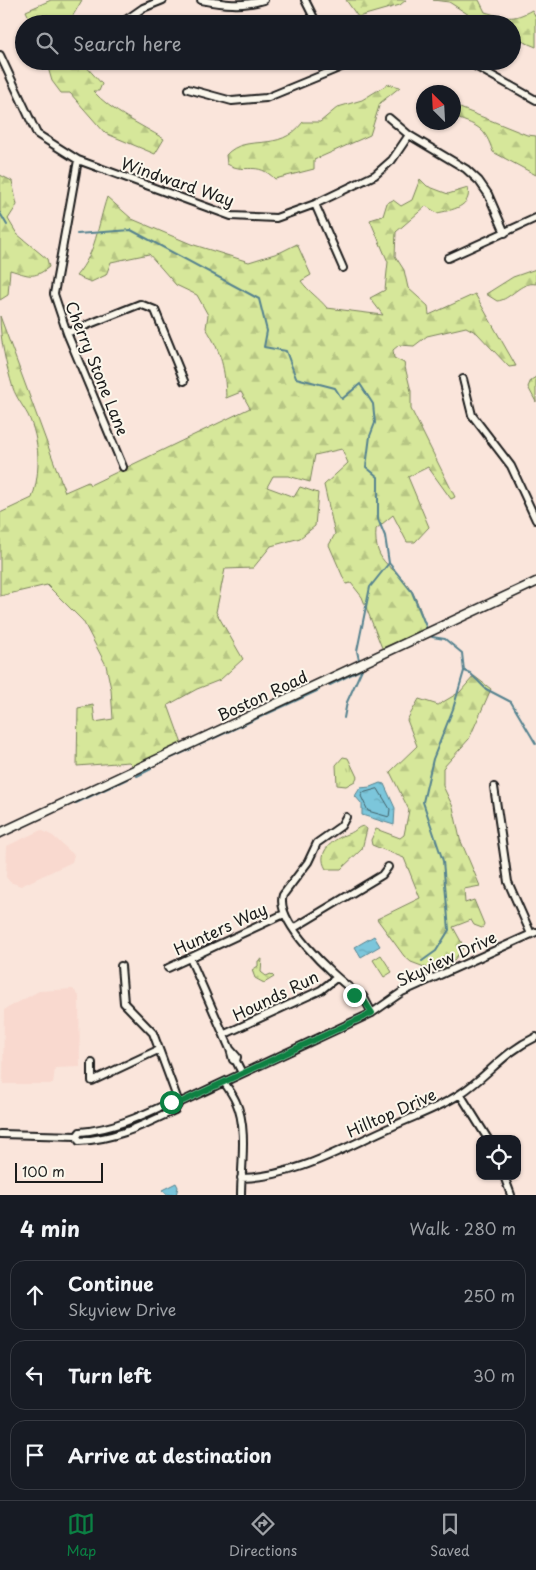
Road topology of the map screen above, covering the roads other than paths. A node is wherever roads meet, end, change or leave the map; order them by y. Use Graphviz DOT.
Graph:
graph roads {
  1 [pos="163,0"];
  2 [pos="200,0"];
  3 [pos="264,0"];
  4 [pos="305,0"];
  5 [pos="133,15"];
  6 [pos="312,15"];
  7 [pos="0,55"];
  8 [pos="333,70"];
  9 [pos="482,70"];
  10 [pos="188,89"];
  11 [pos="536,100"];
  12 [pos="389,118"];
  13 [pos="409,135"];
  14 [pos="78,160"];
  15 [pos="315,204"];
  16 [pos="536,218"];
  17 [pos="505,233"];
  18 [pos="448,258"];
  19 [pos="343,268"];
  20 [pos="67,333"];
  21 [pos="462,379"];
  22 [pos="184,381"];
  23 [pos="123,468"];
  24 [pos="536,520"];
  25 [pos="536,582"];
  26 [pos="494,787"];
  27 [pos="346,817"];
  28 [pos="0,833"];
  29 [pos="388,867"];
  30 [pos="284,914"];
  31 [pos="294,928"];
  32 [pos="534,933"];
  33 [pos="190,958"];
  34 [pos="121,966"];
  35 [pos="168,968"];
  36 [pos="336,978"];
  37 [pos="372,1013"];
  38 [pos="225,1034"];
  39 [pos="536,1037"];
  40 [pos="158,1050"];
  41 [pos="92,1063"];
  42 [pos="242,1073"];
  43 [pos="224,1082"];
  44 [pos="460,1094"];
  45 [pos="179,1103"];
  46 [pos="0,1134"];
  47 [pos="486,1135"];
  48 [pos="241,1178"];
  49 [pos="505,1180"];
  50 [pos="241,1195"];
  51 [pos="511,1195"];
  1 -- 5 [label="street"];
  2 -- 3 [label="street"];
  4 -- 6 [label="street"];
  7 -- 14 [label="street, Windward Way"];
  8 -- 10 [label="street"];
  9 -- 11 [label="street"];
  12 -- 13 [label="street"];
  13 -- 15 [label="street, Windward Way"];
  13 -- 17 [label="street"];
  14 -- 15 [label="street, Windward Way"];
  14 -- 20 [label="street, Cherry Stone Lane"];
  15 -- 19 [label="street"];
  16 -- 17 [label="street"];
  17 -- 18 [label="street"];
  20 -- 22 [label="street"];
  20 -- 23 [label="street, Cherry Stone Lane"];
  21 -- 24 [label="street"];
  25 -- 28 [label="street, Boston Road"];
  26 -- 32 [label="street"];
  27 -- 30 [label="street"];
  29 -- 31 [label="street"];
  30 -- 31 [label="street"];
  30 -- 33 [label="street, Hunters Way"];
  31 -- 36 [label="street"];
  32 -- 37 [label="street, Skyview Drive"];
  33 -- 35 [label="street, Hunters Way"];
  33 -- 38 [label="street"];
  34 -- 40 [label="street"];
  36 -- 37 [label="street"];
  36 -- 38 [label="street, Hounds Run"];
  37 -- 42 [label="street, Skyview Drive"];
  38 -- 42 [label="street"];
  39 -- 44 [label="street, Hilltop Drive"];
  40 -- 41 [label="street"];
  40 -- 45 [label="street"];
  42 -- 43 [label="street, Skyview Drive"];
  43 -- 45 [label="street, Skyview Drive"];
  43 -- 48 [label="street"];
  44 -- 47 [label="street"];
  44 -- 48 [label="street, Hilltop Drive"];
  45 -- 46 [label="street, Skyview Drive"];
  48 -- 50 [label="street"];
  49 -- 51 [label="street"];
}
